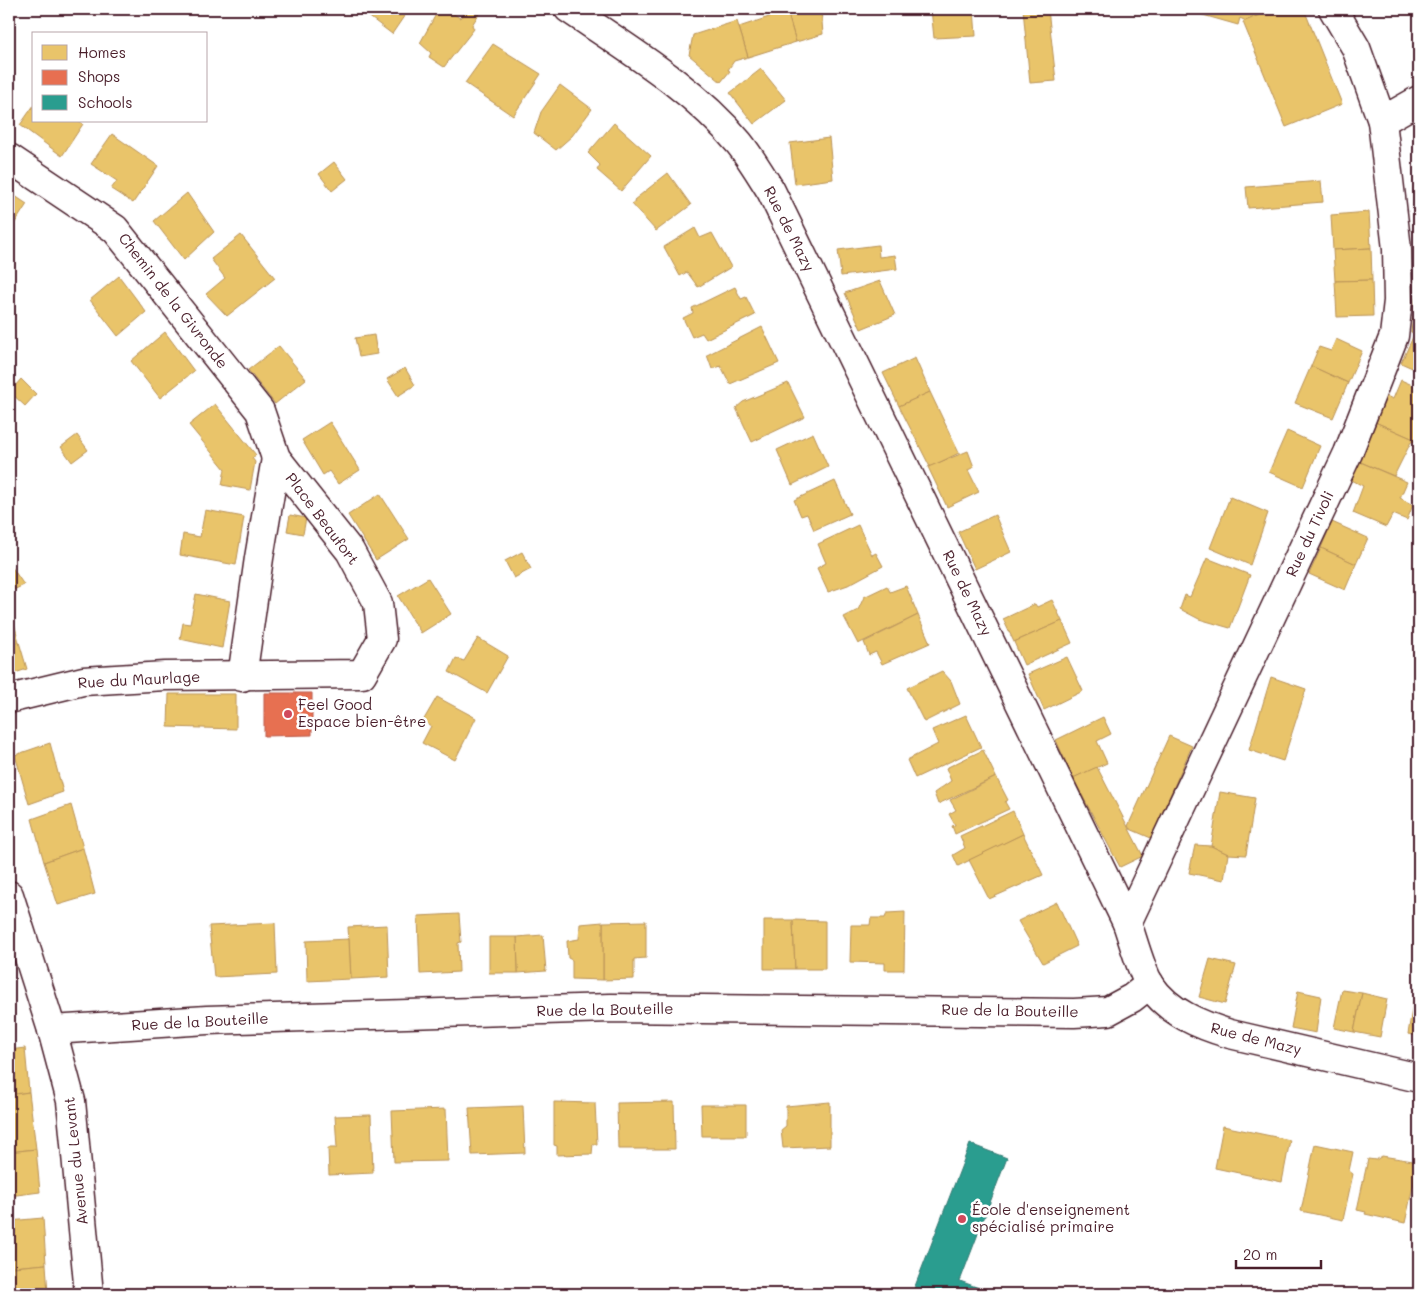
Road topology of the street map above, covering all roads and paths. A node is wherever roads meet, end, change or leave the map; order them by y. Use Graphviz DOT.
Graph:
graph roads {
  1 [pos="569,9"];
  2 [pos="1333,9"];
  3 [pos="1419,100"];
  4 [pos="1382,121"];
  5 [pos="9,158"];
  6 [pos="276,458"];
  7 [pos="242,677"];
  8 [pos="9,699"];
  9 [pos="9,895"];
  10 [pos="1127,923"];
  11 [pos="1150,984"];
  12 [pos="52,1030"];
  13 [pos="1419,1078"];
  14 [pos="89,1294"];
  1 -- 10 [label="street, Rue de Mazy"];
  2 -- 4 [label="street, Rue du Tivoli"];
  3 -- 4 [label="street"];
  4 -- 10 [label="street, Rue du Tivoli"];
  5 -- 6 [label="street, Chemin de la Givronde"];
  6 -- 7 [label="street, Place Beaufort"];
  6 -- 7 [label="street, Place Beaufort"];
  7 -- 8 [label="street, Rue du Maurlage"];
  9 -- 12 [label="street, Avenue du Levant"];
  10 -- 11 [label="street, Rue de Mazy"];
  11 -- 12 [label="street, Rue de la Bouteille"];
  11 -- 13 [label="street, Rue de Mazy"];
  12 -- 14 [label="street, Avenue du Levant"];
}
